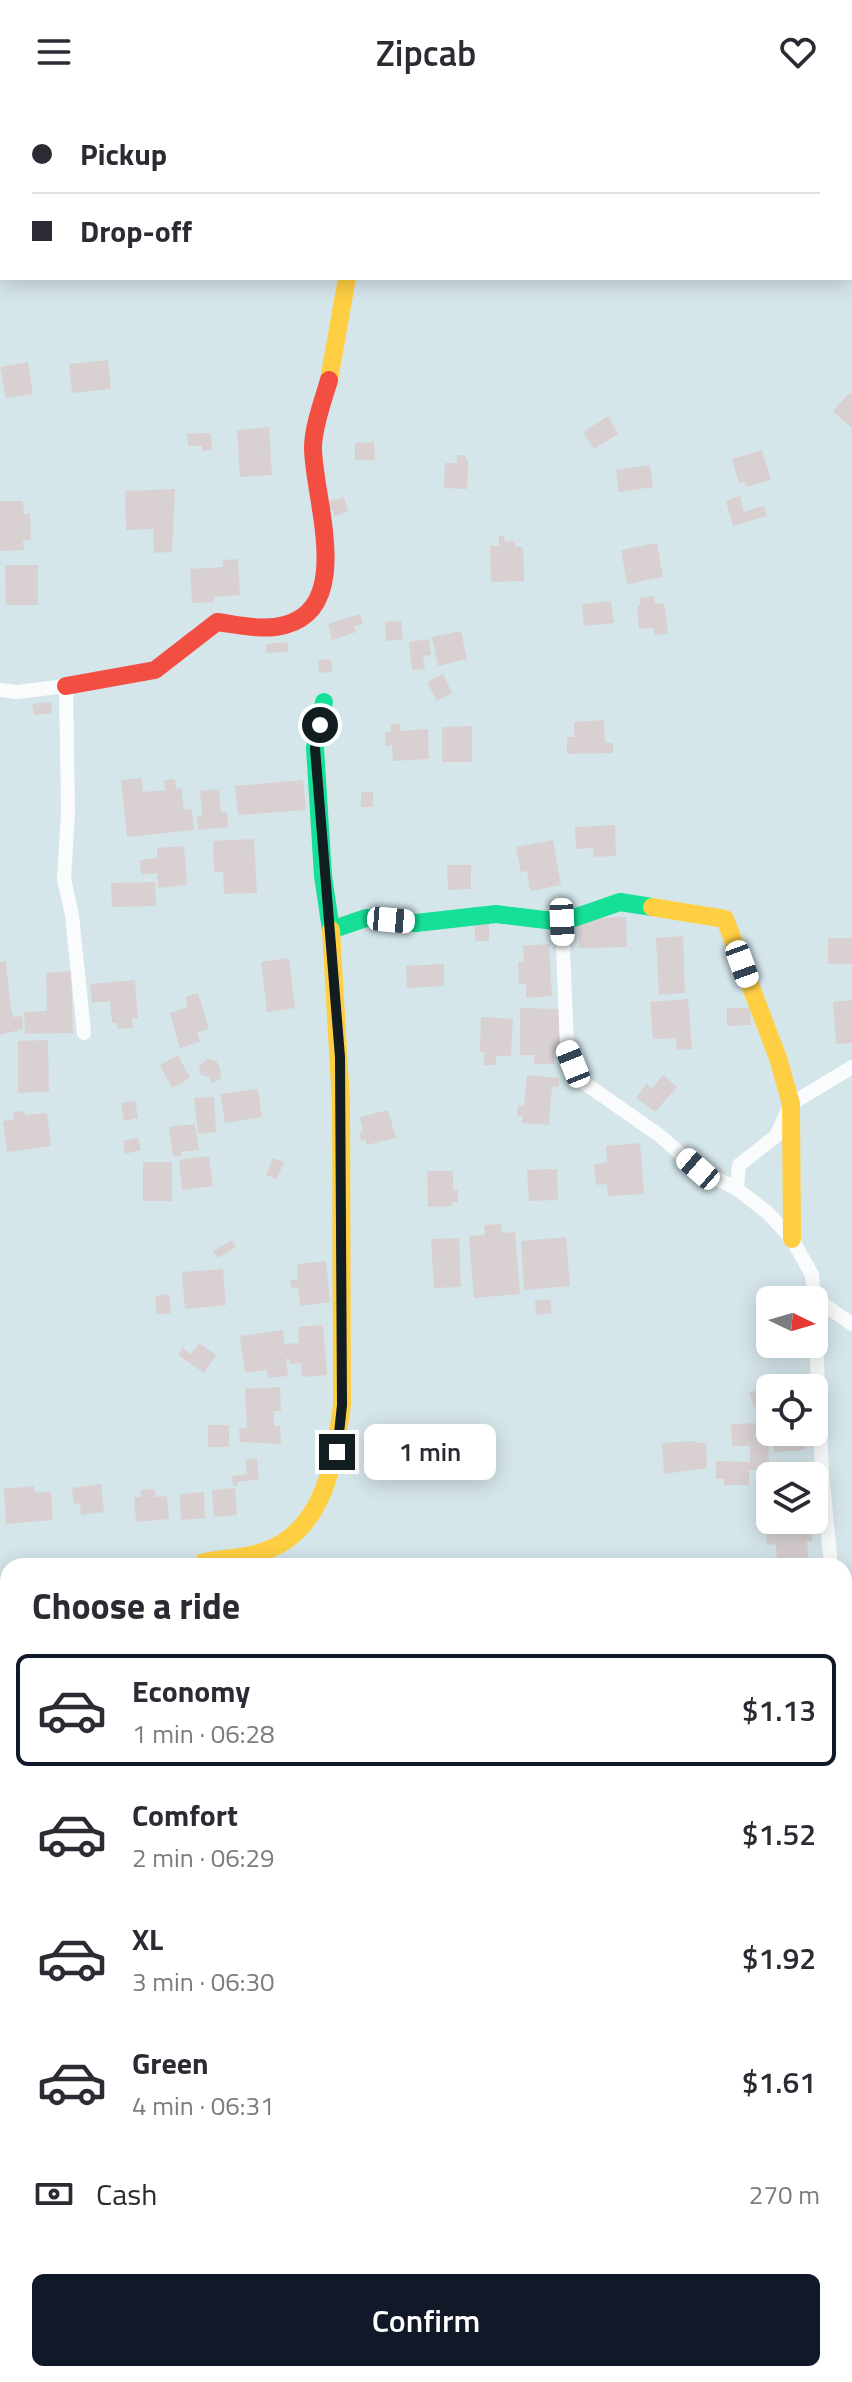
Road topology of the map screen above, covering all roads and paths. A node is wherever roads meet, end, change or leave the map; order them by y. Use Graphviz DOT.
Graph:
graph roads {
  1 [pos="347,280"];
  2 [pos="66,686"];
  3 [pos="0,690"];
  4 [pos="324,702"];
  5 [pos="562,922"];
  6 [pos="331,930"];
  7 [pos="84,1033"];
  8 [pos="852,1067"];
  9 [pos="791,1104"];
  10 [pos="737,1189"];
  11 [pos="792,1239"];
  12 [pos="813,1286"];
  13 [pos="828,1308"];
  14 [pos="852,1324"];
  15 [pos="817,1358"];
  16 [pos="225,1558"];
  17 [pos="830,1558"];
  1 -- 2 [label="street"];
  2 -- 3 [label="street"];
  2 -- 7 [label="street"];
  4 -- 6 [label="street"];
  5 -- 6 [label="street"];
  5 -- 9 [label="street"];
  5 -- 10 [label="street"];
  6 -- 16 [label="street"];
  8 -- 9 [label="street"];
  9 -- 10 [label="street"];
  9 -- 11 [label="street"];
  10 -- 11 [label="street"];
  11 -- 12 [label="street"];
  13 -- 14 [label="street"];
  15 -- 17 [label="street"];
}
